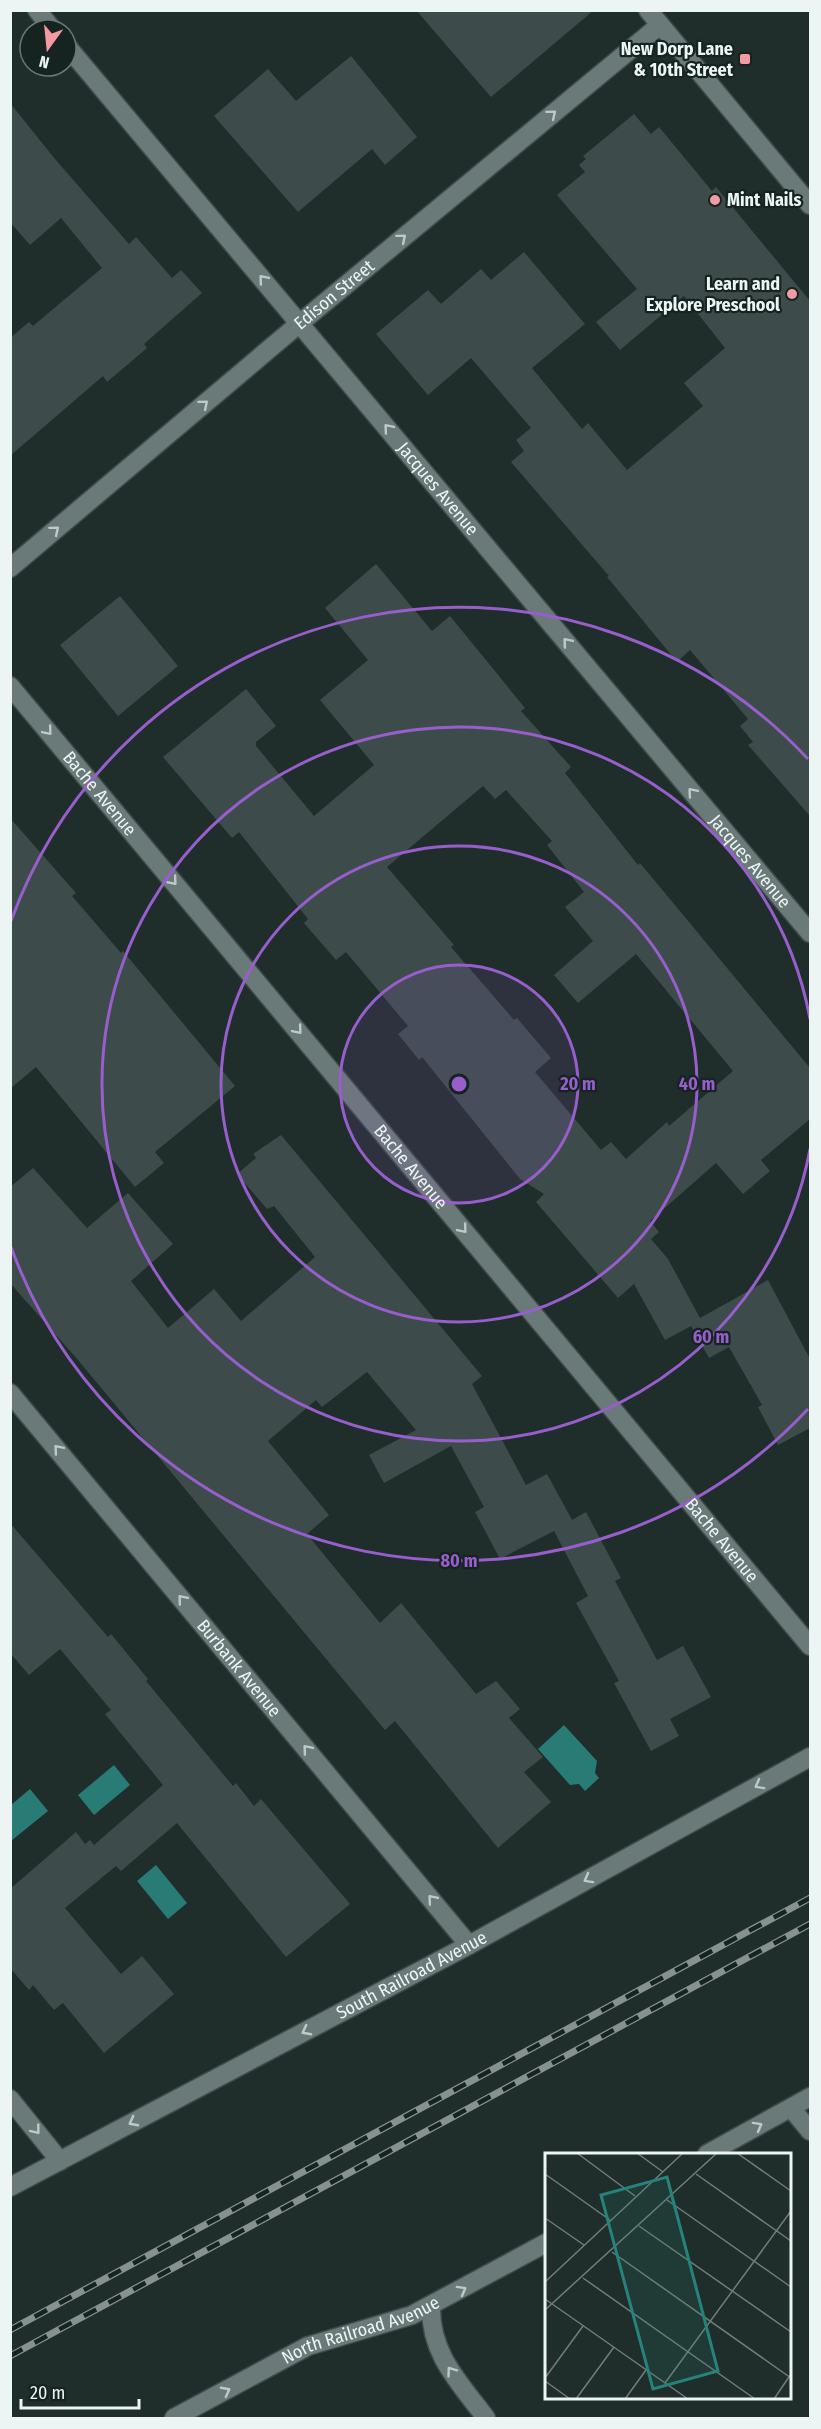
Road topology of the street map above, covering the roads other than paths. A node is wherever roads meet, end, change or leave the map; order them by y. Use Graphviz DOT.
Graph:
graph roads {
  1 [pos="648,10"];
  2 [pos="660,25"];
  3 [pos="78,59"];
  4 [pos="810,205"];
  5 [pos="300,323"];
  6 [pos="10,568"];
  7 [pos="10,686"];
  8 [pos="810,933"];
  9 [pos="10,1392"];
  10 [pos="810,1646"];
  11 [pos="810,1757"];
  12 [pos="469,1945"];
  13 [pos="810,2097"];
  14 [pos="10,2099"];
  15 [pos="791,2108"];
  16 [pos="810,2131"];
  17 [pos="709,2153"];
  18 [pos="60,2161"];
  19 [pos="10,2187"];
  20 [pos="545,2244"];
  21 [pos="431,2306"];
  22 [pos="174,2418"];
  23 [pos="486,2418"];
  1 -- 2 [label="street"];
  2 -- 4 [label="street"];
  5 -- 2 [label="street, Edison Street, one-way"];
  5 -- 3 [label="street, Jacques Avenue, one-way"];
  6 -- 5 [label="street, Edison Street, one-way"];
  8 -- 5 [label="street, Jacques Avenue, one-way"];
  7 -- 10 [label="street, Bache Avenue, one-way"];
  12 -- 9 [label="street, Burbank Avenue, one-way"];
  11 -- 12 [label="street, South Railroad Avenue, one-way"];
  12 -- 18 [label="street, South Railroad Avenue, one-way"];
  13 -- 15 [label="street"];
  14 -- 18 [label="street, one-way"];
  15 -- 16 [label="street"];
  17 -- 15 [label="street, one-way"];
  18 -- 19 [label="street, South Railroad Avenue"];
  21 -- 20 [label="street, North Railroad Avenue, one-way"];
  22 -- 21 [label="street, North Railroad Avenue, one-way"];
  23 -- 21 [label="street, one-way"];
}
